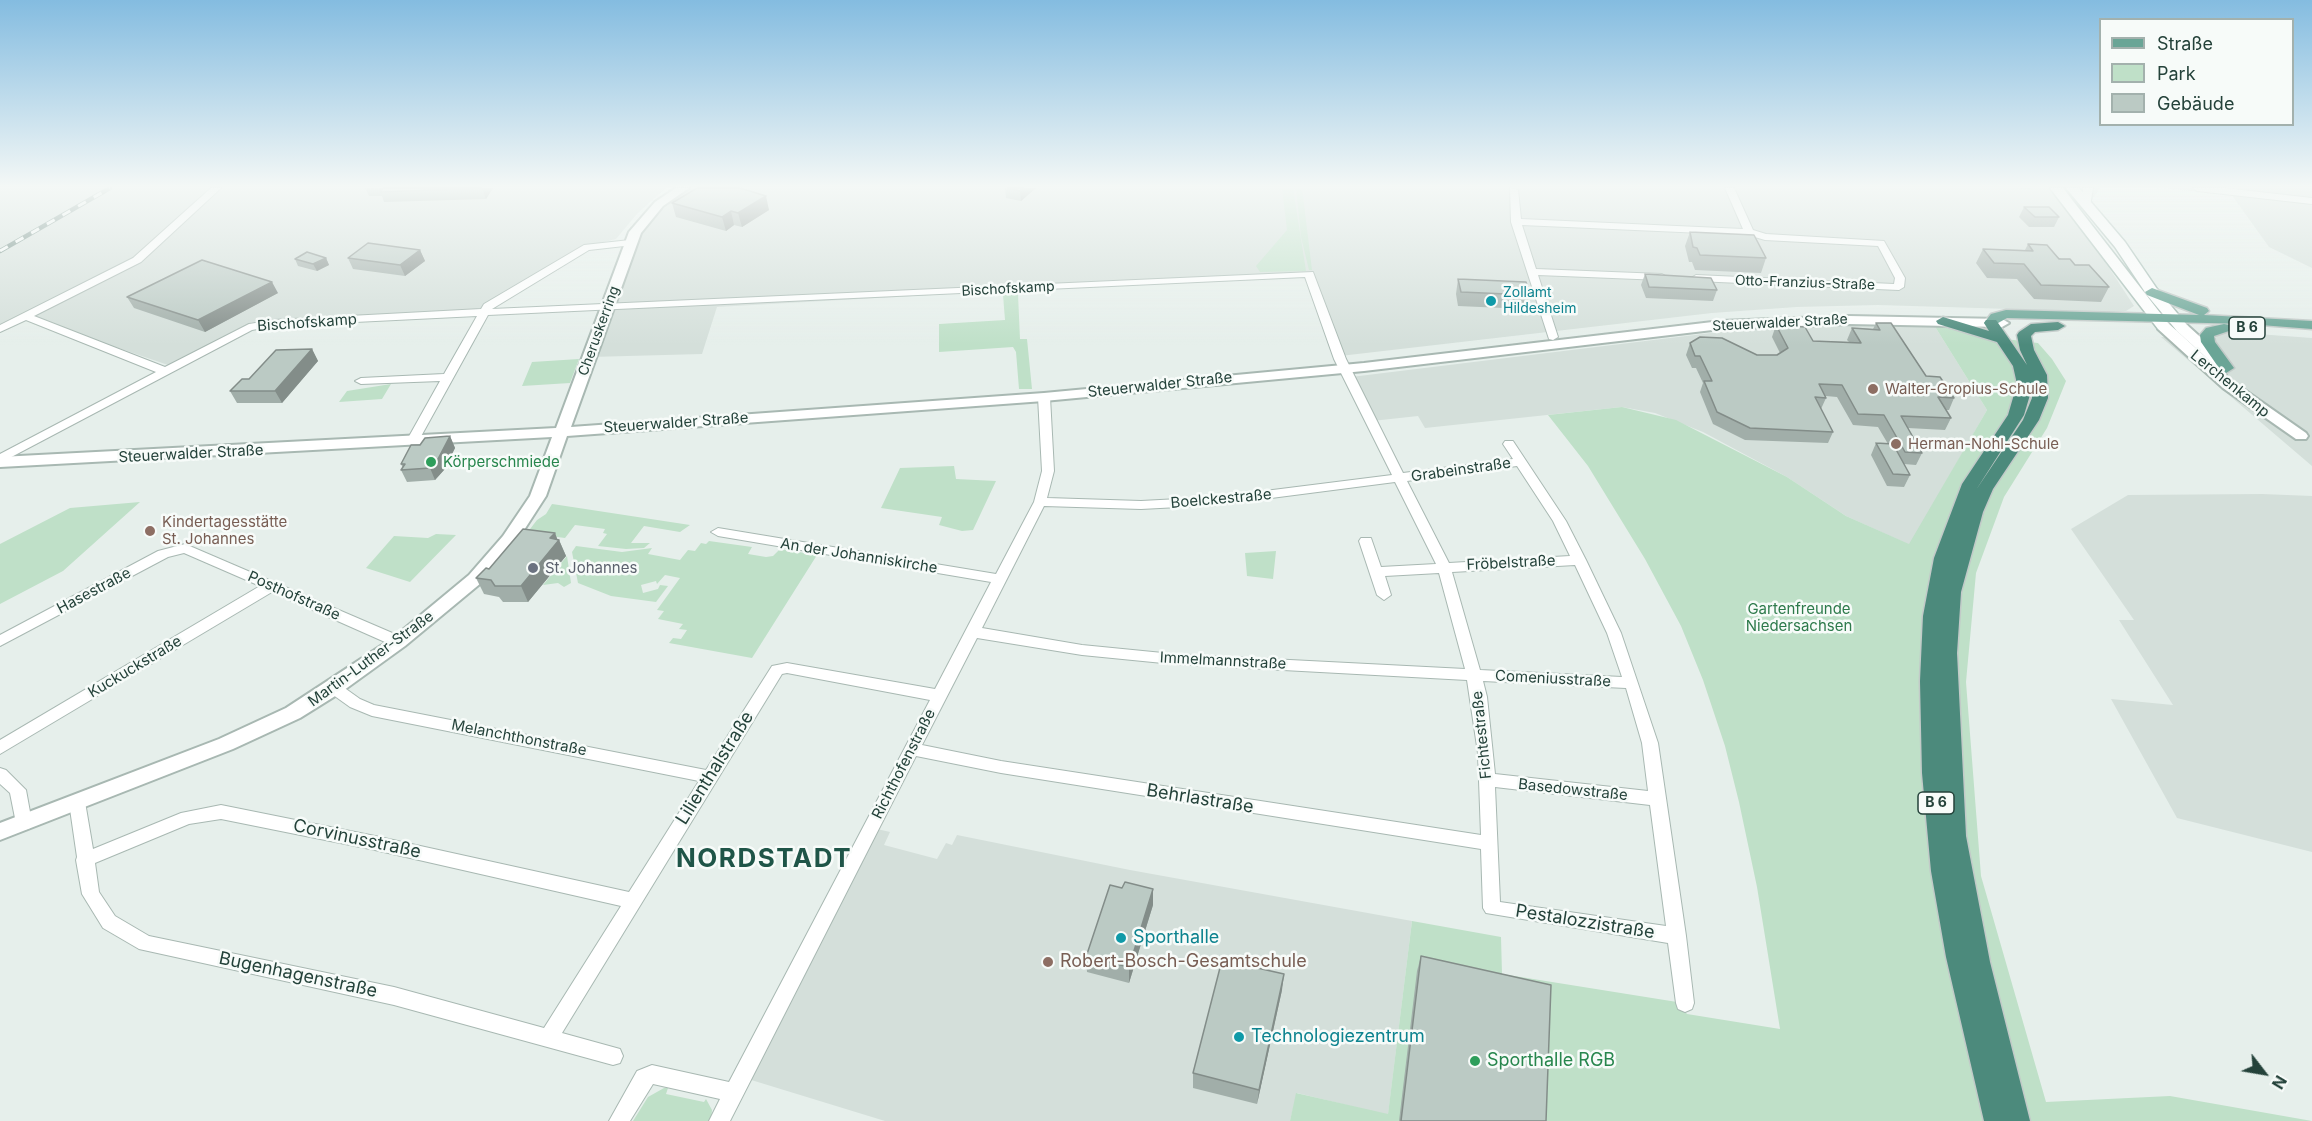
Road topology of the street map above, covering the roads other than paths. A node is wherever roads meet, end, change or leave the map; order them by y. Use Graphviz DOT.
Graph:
graph roads {
  1 [pos="159,240"];
  2 [pos="632,240"];
  3 [pos="1521,240"];
  4 [pos="1829,240"];
  5 [pos="2100,240"];
  6 [pos="2116,240"];
  7 [pos="630,243"];
  8 [pos="1530,272"];
  9 [pos="1672,278"];
  10 [pos="1684,278"];
  11 [pos="2152,292"];
  12 [pos="609,307"];
  13 [pos="484,313"];
  14 [pos="24,316"];
  15 [pos="1998,320"];
  16 [pos="2248,320"];
  17 [pos="1943,321"];
  18 [pos="2168,322"];
  19 [pos="2312,325"];
  20 [pos="2058,326"];
  21 [pos="2224,328"];
  22 [pos="0,329"];
  23 [pos="2312,332"];
  24 [pos="1556,340"];
  25 [pos="2004,340"];
  26 [pos="2027,350"];
  27 [pos="1347,366"];
  28 [pos="2226,368"];
  29 [pos="165,371"];
  30 [pos="448,377"];
  31 [pos="361,381"];
  32 [pos="1044,397"];
  33 [pos="562,432"];
  34 [pos="413,440"];
  35 [pos="2306,441"];
  36 [pos="1509,444"];
  37 [pos="0,461"];
  38 [pos="1521,462"];
  39 [pos="1401,478"];
  40 [pos="1040,502"];
  41 [pos="1558,521"];
  42 [pos="717,532"];
  43 [pos="1366,541"];
  44 [pos="190,549"];
  45 [pos="1579,560"];
  46 [pos="1444,567"];
  47 [pos="1377,572"];
  48 [pos="999,579"];
  49 [pos="271,586"];
  50 [pos="1384,595"];
  51 [pos="972,632"];
  52 [pos="1614,633"];
  53 [pos="0,641"];
  54 [pos="399,642"];
  55 [pos="1474,675"];
  56 [pos="1632,683"];
  57 [pos="334,688"];
  58 [pos="940,696"];
  59 [pos="0,748"];
  60 [pos="912,749"];
  61 [pos="0,774"];
  62 [pos="710,777"];
  63 [pos="1487,780"];
  64 [pos="1659,800"];
  65 [pos="76,802"];
  66 [pos="24,823"];
  67 [pos="0,832"];
  68 [pos="1489,843"];
  69 [pos="84,860"];
  70 [pos="634,901"];
  71 [pos="1492,908"];
  72 [pos="1677,936"];
  73 [pos="1685,1003"];
  74 [pos="548,1038"];
  75 [pos="613,1056"];
  76 [pos="735,1093"];
  77 [pos="619,1121"];
  78 [pos="719,1121"];
  79 [pos="1997,1121"];
  80 [pos="2017,1121"];
  1 -- 14 [label="street"];
  2 -- 7 [label="street, Cheruskerring"];
  3 -- 8 [label="street"];
  4 -- 10 [label="street, Otto-Franzius-Straße"];
  5 -- 18 [label="main road"];
  6 -- 11 [label="main road"];
  7 -- 12 [label="street, Cheruskerring"];
  7 -- 13 [label="street"];
  8 -- 9 [label="street"];
  8 -- 24 [label="street"];
  11 -- 16 [label="main road"];
  11 -- 18 [label="main road"];
  12 -- 13 [label="street, Bischofskamp"];
  12 -- 27 [label="street, Bischofskamp"];
  12 -- 33 [label="street, Cheruskerring"];
  13 -- 29 [label="street, Bischofskamp"];
  13 -- 30 [label="street"];
  14 -- 22 [label="street"];
  14 -- 29 [label="street"];
  15 -- 17 [label="street, Steuerwalder Straße"];
  15 -- 18 [label="main road, Steuerwalder Straße / B 6"];
  15 -- 20 [label="main road, Steuerwalder Straße"];
  15 -- 24 [label="street, Steuerwalder Straße"];
  15 -- 25 [label="highway, B 6"];
  15 -- 26 [label="highway"];
  16 -- 18 [label="main road, B 6"];
  16 -- 19 [label="main road, B 6"];
  17 -- 24 [label="street, Steuerwalder Straße"];
  17 -- 25 [label="highway"];
  18 -- 20 [label="main road, Steuerwalder Straße / B 6"];
  18 -- 21 [label="main road, B 6"];
  18 -- 28 [label="street, Lerchenkamp"];
  18 -- 35 [label="street, Lerchenkamp"];
  20 -- 26 [label="highway, B 6"];
  21 -- 23 [label="main road, B 6"];
  21 -- 28 [label="main road"];
  24 -- 27 [label="street, Steuerwalder Straße"];
  25 -- 79 [label="highway, B 6"];
  26 -- 80 [label="highway, B 6"];
  27 -- 32 [label="street, Steuerwalder Straße"];
  27 -- 39 [label="street, Fichtestraße"];
  28 -- 35 [label="street, Lerchenkamp"];
  29 -- 37 [label="street, Bischofskamp"];
  30 -- 31 [label="street"];
  30 -- 34 [label="street"];
  32 -- 33 [label="street, Steuerwalder Straße"];
  32 -- 40 [label="street, Richthofenstraße"];
  33 -- 34 [label="street, Steuerwalder Straße"];
  33 -- 54 [label="street, Martin-Luther-Straße"];
  34 -- 37 [label="street, Steuerwalder Straße"];
  36 -- 38 [label="street, Grabeinstraße"];
  38 -- 39 [label="street, Grabeinstraße"];
  38 -- 41 [label="street, Grabeinstraße"];
  39 -- 40 [label="street, Boelckestraße"];
  39 -- 46 [label="street, Fichtestraße"];
  40 -- 48 [label="street, Richthofenstraße"];
  41 -- 45 [label="street, Fröbelstraße"];
  42 -- 48 [label="street, An der Johanniskirche"];
  43 -- 47 [label="street"];
  44 -- 49 [label="street, Posthofstraße"];
  44 -- 53 [label="street, Hasestraße"];
  45 -- 46 [label="street, Fröbelstraße"];
  45 -- 52 [label="street, Fröbelstraße"];
  46 -- 47 [label="street"];
  46 -- 55 [label="street, Fichtestraße"];
  47 -- 50 [label="street"];
  48 -- 51 [label="street, Richthofenstraße"];
  49 -- 54 [label="street, Posthofstraße"];
  49 -- 59 [label="street, Kuckuckstraße"];
  51 -- 55 [label="street, Immelmannstraße"];
  51 -- 58 [label="street, Richthofenstraße"];
  52 -- 56 [label="street, Comeniusstraße"];
  54 -- 57 [label="street, Martin-Luther-Straße"];
  55 -- 56 [label="street, Comeniusstraße"];
  55 -- 63 [label="street, Fichtestraße"];
  56 -- 64 [label="street, Comeniusstraße"];
  57 -- 62 [label="street, Melanchthonstraße"];
  57 -- 65 [label="street, Martin-Luther-Straße"];
  58 -- 60 [label="street, Richthofenstraße"];
  58 -- 62 [label="street, Lilienthalstraße"];
  60 -- 68 [label="street, Behrlastraße"];
  60 -- 76 [label="street, Richthofenstraße"];
  61 -- 66 [label="street"];
  62 -- 70 [label="street, Lilienthalstraße"];
  63 -- 64 [label="street, Basedowstraße"];
  63 -- 68 [label="street, Fichtestraße"];
  64 -- 72 [label="street, Pestalozzistraße"];
  65 -- 66 [label="street, Martin-Luther-Straße"];
  65 -- 69 [label="street, Bugenhagenstraße"];
  66 -- 67 [label="street, Martin-Luther-Straße"];
  68 -- 71 [label="street, Fichtestraße"];
  69 -- 70 [label="street, Corvinusstraße"];
  69 -- 74 [label="street, Bugenhagenstraße"];
  70 -- 74 [label="street, Lilienthalstraße"];
  71 -- 72 [label="street, Pestalozzistraße"];
  72 -- 73 [label="street, Pestalozzistraße"];
  74 -- 75 [label="street, Bugenhagenstraße"];
  76 -- 77 [label="street"];
  76 -- 78 [label="street, Richthofenstraße"];
}
